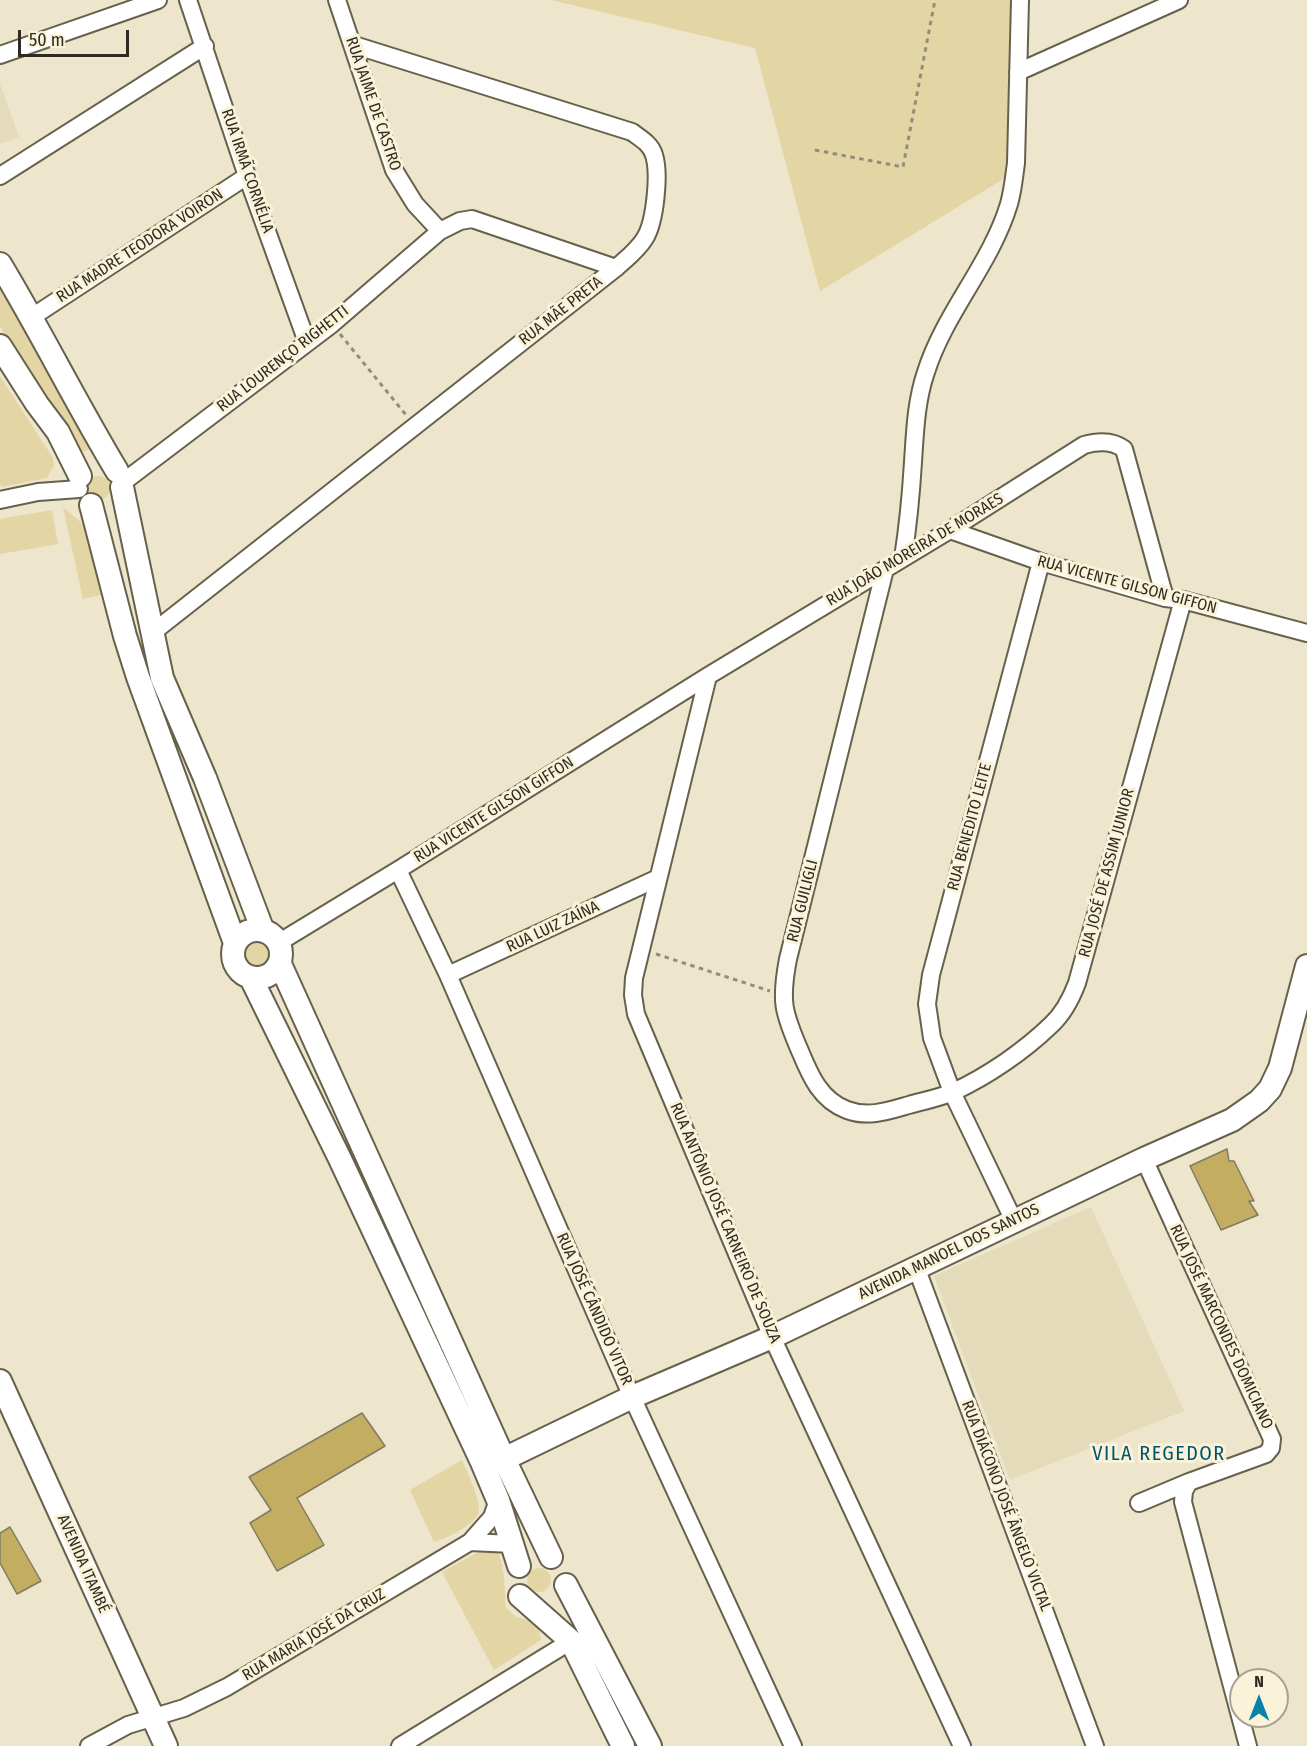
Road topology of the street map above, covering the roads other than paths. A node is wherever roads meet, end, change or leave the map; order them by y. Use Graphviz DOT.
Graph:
graph roads {
  1 [pos="158,0"];
  2 [pos="188,0"];
  3 [pos="337,0"];
  4 [pos="1020,0"];
  5 [pos="1179,0"];
  6 [pos="354,45"];
  7 [pos="205,46"];
  8 [pos="0,55"];
  9 [pos="1018,72"];
  10 [pos="0,176"];
  11 [pos="247,176"];
  12 [pos="440,231"];
  13 [pos="0,264"];
  14 [pos="616,268"];
  15 [pos="32,317"];
  16 [pos="307,342"];
  17 [pos="0,346"];
  18 [pos="120,480"];
  19 [pos="83,490"];
  20 [pos="0,500"];
  21 [pos="950,530"];
  22 [pos="903,558"];
  23 [pos="1041,562"];
  24 [pos="885,569"];
  25 [pos="1165,598"];
  26 [pos="1183,600"];
  27 [pos="152,633"];
  28 [pos="1307,633"];
  29 [pos="708,676"];
  30 [pos="398,870"];
  31 [pos="658,878"];
  32 [pos="236,943"];
  33 [pos="274,946"];
  34 [pos="1307,966"];
  35 [pos="448,975"];
  36 [pos="251,978"];
  37 [pos="952,1092"];
  38 [pos="1144,1159"];
  39 [pos="1014,1221"];
  40 [pos="916,1267"];
  41 [pos="772,1337"];
  42 [pos="0,1381"];
  43 [pos="632,1397"];
  44 [pos="504,1459"];
  45 [pos="1189,1482"];
  46 [pos="498,1500"];
  47 [pos="1139,1503"];
  48 [pos="470,1542"];
  49 [pos="512,1544"];
  50 [pos="551,1557"];
  51 [pos="519,1566"];
  52 [pos="566,1585"];
  53 [pos="520,1596"];
  54 [pos="571,1641"];
  55 [pos="152,1719"];
  56 [pos="89,1746"];
  57 [pos="166,1746"];
  58 [pos="400,1746"];
  59 [pos="623,1746"];
  60 [pos="650,1746"];
  61 [pos="793,1746"];
  62 [pos="962,1746"];
  63 [pos="1095,1746"];
  64 [pos="1248,1746"];
  1 -- 8 [label="street"];
  2 -- 7 [label="street, RUA IRMÃ CORNÉLIA"];
  3 -- 6 [label="street, RUA JAIME DE CASTRO"];
  4 -- 9 [label="street"];
  5 -- 9 [label="street"];
  6 -- 12 [label="street, RUA JAIME DE CASTRO"];
  6 -- 14 [label="street, RUA MÃE PRETA"];
  7 -- 10 [label="street"];
  7 -- 11 [label="street, RUA IRMÃ CORNÉLIA"];
  9 -- 22 [label="street"];
  11 -- 15 [label="street, RUA MADRE TEODORA VOIRON"];
  11 -- 16 [label="street, RUA IRMÃ CORNÉLIA"];
  12 -- 14 [label="street, RUA LOURENÇO RIGHETTI"];
  12 -- 16 [label="street, RUA LOURENÇO RIGHETTI"];
  13 -- 15 [label="main road"];
  14 -- 27 [label="street, RUA MÃE PRETA"];
  15 -- 18 [label="main road"];
  16 -- 18 [label="street, RUA LOURENÇO RIGHETTI"];
  17 -- 19 [label="main road"];
  18 -- 19 [label="main road"];
  18 -- 19 [label="main road"];
  18 -- 27 [label="main road"];
  19 -- 20 [label="street"];
  19 -- 32 [label="main road"];
  21 -- 22 [label="street, RUA JOÃO MOREIRA DE MORAES"];
  21 -- 23 [label="street, RUA VICENTE GILSON GIFFON"];
  21 -- 25 [label="street, RUA JOÃO MOREIRA DE MORAES"];
  22 -- 24 [label="street, RUA JOÃO MOREIRA DE MORAES"];
  23 -- 25 [label="street, RUA VICENTE GILSON GIFFON"];
  23 -- 37 [label="street, RUA BENEDITO LEITE"];
  24 -- 29 [label="street, RUA JOÃO MOREIRA DE MORAES"];
  24 -- 37 [label="street, RUA GUILIGLI"];
  25 -- 26 [label="street, RUA VICENTE GILSON GIFFON"];
  26 -- 28 [label="street, RUA VICENTE GILSON GIFFON"];
  26 -- 37 [label="street, RUA JOSÉ DE ASSIM JUNIOR"];
  27 -- 33 [label="main road"];
  29 -- 30 [label="street, RUA VICENTE GILSON GIFFON"];
  29 -- 31 [label="street, RUA ANTÔNIO JOSÉ CARNEIRO DE SOUZA"];
  30 -- 33 [label="street, RUA VICENTE GILSON GIFFON"];
  30 -- 35 [label="street, RUA JOSÉ CÂNDIDO VITOR"];
  31 -- 35 [label="street, RUA LUIZ ZAÍNA"];
  31 -- 41 [label="street, RUA ANTÔNIO JOSÉ CARNEIRO DE SOUZA"];
  32 -- 33 [label="main road"];
  32 -- 36 [label="main road"];
  33 -- 36 [label="main road"];
  33 -- 44 [label="main road"];
  34 -- 38 [label="main road, AVENIDA MANOEL DOS SANTOS"];
  35 -- 43 [label="street, RUA JOSÉ CÂNDIDO VITOR"];
  36 -- 46 [label="main road"];
  37 -- 39 [label="street, RUA BENEDITO LEITE"];
  38 -- 39 [label="main road, AVENIDA MANOEL DOS SANTOS"];
  38 -- 45 [label="street, RUA JOSÉ MARCONDES DOMICIANO"];
  39 -- 40 [label="main road, AVENIDA MANOEL DOS SANTOS"];
  40 -- 41 [label="main road, AVENIDA MANOEL DOS SANTOS"];
  40 -- 63 [label="street, RUA DIÁCONO JOSÉ ÂNGELO VICTAL"];
  41 -- 43 [label="main road, AVENIDA MANOEL DOS SANTOS"];
  41 -- 62 [label="street, RUA ANTÔNIO JOSÉ CARNEIRO DE SOUZA"];
  42 -- 55 [label="main road, AVENIDA ITAMBÉ"];
  43 -- 44 [label="main road, AVENIDA MANOEL DOS SANTOS"];
  43 -- 61 [label="street, RUA JOSÉ CÂNDIDO VITOR"];
  44 -- 50 [label="main road"];
  45 -- 47 [label="street, RUA JOSÉ MARCONDES DOMICIANO"];
  45 -- 64 [label="street"];
  46 -- 48 [label="street, RUA MARIA JOSÉ DA CRUZ"];
  46 -- 49 [label="main road"];
  48 -- 49 [label="street"];
  48 -- 55 [label="street, RUA MARIA JOSÉ DA CRUZ"];
  49 -- 51 [label="main road"];
  50 -- 51 [label="main road"];
  50 -- 52 [label="main road"];
  51 -- 53 [label="main road"];
  52 -- 53 [label="main road"];
  52 -- 60 [label="main road"];
  53 -- 54 [label="main road"];
  54 -- 58 [label="street"];
  54 -- 59 [label="main road"];
  55 -- 56 [label="street, RUA MARIA JOSÉ DA CRUZ"];
  55 -- 57 [label="main road, AVENIDA ITAMBÉ"];
}
